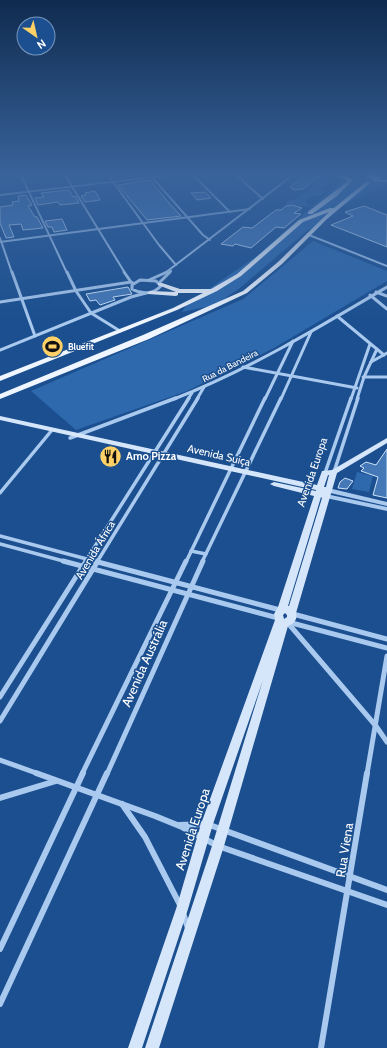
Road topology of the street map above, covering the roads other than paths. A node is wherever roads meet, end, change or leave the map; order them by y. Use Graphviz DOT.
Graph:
graph roads {
  1 [pos="45,224"];
  2 [pos="94,224"];
  3 [pos="136,224"];
  4 [pos="144,224"];
  5 [pos="194,224"];
  6 [pos="231,224"];
  7 [pos="297,224"];
  8 [pos="321,224"];
  9 [pos="294,227"];
  10 [pos="97,229"];
  11 [pos="50,235"];
  12 [pos="310,236"];
  13 [pos="0,238"];
  14 [pos="210,240"];
  15 [pos="1,242"];
  16 [pos="294,249"];
  17 [pos="176,265"];
  18 [pos="387,266"];
  19 [pos="173,268"];
  20 [pos="239,275"];
  21 [pos="148,280"];
  22 [pos="132,282"];
  23 [pos="258,282"];
  24 [pos="160,284"];
  25 [pos="226,284"];
  26 [pos="243,286"];
  27 [pos="387,287"];
  28 [pos="134,290"];
  29 [pos="216,290"];
  30 [pos="76,291"];
  31 [pos="376,292"];
  32 [pos="148,293"];
  33 [pos="370,295"];
  34 [pos="387,296"];
  35 [pos="131,297"];
  36 [pos="21,299"];
  37 [pos="0,302"];
  38 [pos="184,305"];
  39 [pos="387,309"];
  40 [pos="91,313"];
  41 [pos="163,314"];
  42 [pos="337,316"];
  43 [pos="173,325"];
  44 [pos="120,331"];
  45 [pos="311,332"];
  46 [pos="35,336"];
  47 [pos="293,341"];
  48 [pos="370,344"];
  49 [pos="377,349"];
  50 [pos="0,350"];
  51 [pos="386,354"];
  52 [pos="370,362"];
  53 [pos="243,367"];
  54 [pos="362,367"];
  55 [pos="279,373"];
  56 [pos="290,375"];
  57 [pos="358,376"];
  58 [pos="364,377"];
  59 [pos="387,377"];
  60 [pos="0,379"];
  61 [pos="204,387"];
  62 [pos="355,387"];
  63 [pos="361,388"];
  64 [pos="192,393"];
  65 [pos="0,397"];
  66 [pos="0,418"];
  67 [pos="0,424"];
  68 [pos="51,432"];
  69 [pos="78,435"];
  70 [pos="70,438"];
  71 [pos="387,440"];
  72 [pos="153,455"];
  73 [pos="162,456"];
  74 [pos="230,472"];
  75 [pos="329,472"];
  76 [pos="243,475"];
  77 [pos="133,486"];
  78 [pos="142,488"];
  79 [pos="323,492"];
  80 [pos="0,493"];
  81 [pos="387,504"];
  82 [pos="387,509"];
  83 [pos="0,536"];
  84 [pos="0,544"];
  85 [pos="191,552"];
  86 [pos="206,554"];
  87 [pos="87,560"];
  88 [pos="97,562"];
  89 [pos="83,566"];
  90 [pos="94,569"];
  91 [pos="176,583"];
  92 [pos="190,587"];
  93 [pos="172,590"];
  94 [pos="187,594"];
  95 [pos="284,617"];
  96 [pos="387,639"];
  97 [pos="387,648"];
  98 [pos="387,656"];
  99 [pos="0,697"];
  100 [pos="0,721"];
  101 [pos="376,726"];
  102 [pos="387,742"];
  103 [pos="0,760"];
  104 [pos="57,781"];
  105 [pos="76,787"];
  106 [pos="98,794"];
  107 [pos="0,798"];
  108 [pos="122,803"];
  109 [pos="207,824"];
  110 [pos="179,825"];
  111 [pos="222,830"];
  112 [pos="203,840"];
  113 [pos="218,846"];
  114 [pos="350,877"];
  115 [pos="387,890"];
  116 [pos="348,892"];
  117 [pos="387,905"];
  118 [pos="182,909"];
  119 [pos="189,932"];
  120 [pos="0,949"];
  121 [pos="0,1004"];
  122 [pos="135,1048"];
  123 [pos="152,1048"];
  124 [pos="321,1048"];
  1 -- 11 [label="street"];
  2 -- 10 [label="street"];
  3 -- 10 [label="street"];
  4 -- 17 [label="street"];
  5 -- 14 [label="street"];
  6 -- 14 [label="street"];
  7 -- 9 [label="main road"];
  8 -- 12 [label="main road"];
  9 -- 16 [label="main road"];
  9 -- 20 [label="main road"];
  10 -- 11 [label="street"];
  10 -- 22 [label="street"];
  11 -- 15 [label="street"];
  11 -- 30 [label="street"];
  12 -- 16 [label="main road"];
  12 -- 18 [label="street"];
  13 -- 15 [label="street"];
  14 -- 17 [label="street"];
  15 -- 36 [label="street"];
  16 -- 23 [label="main road"];
  17 -- 19 [label="street"];
  19 -- 21 [label="street"];
  19 -- 24 [label="street"];
  20 -- 23 [label="main road"];
  20 -- 25 [label="main road"];
  21 -- 22 [label="street"];
  21 -- 24 [label="street"];
  22 -- 28 [label="street"];
  22 -- 30 [label="street"];
  23 -- 26 [label="main road"];
  24 -- 29 [label="main road"];
  24 -- 32 [label="street"];
  25 -- 26 [label="main road"];
  25 -- 29 [label="main road"];
  26 -- 43 [label="main road"];
  27 -- 31 [label="street, Rua da Bandeira"];
  28 -- 32 [label="street"];
  28 -- 35 [label="street"];
  29 -- 38 [label="main road"];
  30 -- 36 [label="street"];
  30 -- 40 [label="street"];
  31 -- 33 [label="street, Rua da Bandeira"];
  31 -- 34 [label="street"];
  32 -- 35 [label="street"];
  32 -- 38 [label="main road"];
  33 -- 39 [label="street"];
  33 -- 42 [label="street, Rua da Bandeira"];
  35 -- 40 [label="street"];
  36 -- 37 [label="street"];
  36 -- 46 [label="street"];
  38 -- 41 [label="main road"];
  40 -- 44 [label="street"];
  40 -- 46 [label="street"];
  41 -- 43 [label="main road"];
  41 -- 44 [label="main road"];
  42 -- 45 [label="street, Rua da Bandeira"];
  42 -- 48 [label="street"];
  43 -- 65 [label="main road"];
  44 -- 60 [label="main road"];
  45 -- 47 [label="street, Rua da Bandeira"];
  45 -- 56 [label="street, Avenida Austrália"];
  46 -- 50 [label="street"];
  47 -- 53 [label="street, Rua da Bandeira"];
  47 -- 55 [label="street, Avenida Austrália"];
  48 -- 49 [label="street"];
  48 -- 54 [label="street, Avenida Europa"];
  49 -- 51 [label="street"];
  49 -- 52 [label="street, Avenida Europa"];
  51 -- 52 [label="street"];
  52 -- 54 [label="street"];
  52 -- 58 [label="street, Avenida Europa"];
  53 -- 55 [label="street"];
  53 -- 61 [label="street, Rua da Bandeira"];
  54 -- 57 [label="street, Avenida Europa"];
  55 -- 56 [label="street"];
  55 -- 74 [label="street, Avenida Austrália"];
  56 -- 62 [label="street"];
  56 -- 76 [label="street, Avenida Austrália"];
  57 -- 58 [label="street"];
  57 -- 62 [label="street, Avenida Europa"];
  58 -- 59 [label="street"];
  58 -- 63 [label="street, Avenida Europa"];
  61 -- 64 [label="street, Rua da Bandeira"];
  61 -- 73 [label="street, Avenida África"];
  62 -- 63 [label="street"];
  62 -- 75 [label="street, Avenida Europa"];
  63 -- 75 [label="street, Avenida Europa"];
  64 -- 69 [label="street, Rua da Bandeira"];
  64 -- 72 [label="street, Avenida África"];
  66 -- 68 [label="main road, Avenida Suiça"];
  67 -- 68 [label="main road, Avenida Suiça"];
  68 -- 69 [label="main road, Avenida Suiça"];
  68 -- 70 [label="main road, Avenida Suiça"];
  68 -- 80 [label="street"];
  69 -- 70 [label="street, Rua da Bandeira"];
  69 -- 72 [label="main road, Avenida Suiça"];
  70 -- 72 [label="main road, Avenida Suiça"];
  71 -- 75 [label="main road"];
  72 -- 73 [label="main road, Avenida Suiça"];
  72 -- 77 [label="street, Avenida África"];
  73 -- 74 [label="main road, Avenida Suiça"];
  73 -- 78 [label="street, Avenida África"];
  74 -- 76 [label="main road, Avenida Suiça"];
  74 -- 85 [label="street, Avenida Austrália"];
  75 -- 79 [label="main road, Avenida Europa"];
  76 -- 79 [label="main road, Avenida Suiça"];
  76 -- 86 [label="street, Avenida Austrália"];
  77 -- 78 [label="street"];
  77 -- 87 [label="street, Avenida África"];
  78 -- 88 [label="street, Avenida África"];
  79 -- 81 [label="street, Avenida Suiça"];
  79 -- 82 [label="street, Avenida Suiça"];
  79 -- 95 [label="main road, Avenida Europa"];
  83 -- 87 [label="street"];
  84 -- 89 [label="street"];
  85 -- 86 [label="street"];
  85 -- 91 [label="street, Avenida Austrália"];
  86 -- 92 [label="street, Avenida Austrália"];
  87 -- 88 [label="street"];
  87 -- 89 [label="street, Avenida África"];
  88 -- 90 [label="street, Avenida África"];
  88 -- 91 [label="street"];
  89 -- 90 [label="street"];
  89 -- 99 [label="street, Avenida África"];
  90 -- 93 [label="street"];
  90 -- 100 [label="street, Avenida África"];
  91 -- 92 [label="street"];
  91 -- 93 [label="street, Avenida Austrália"];
  92 -- 94 [label="street, Avenida Austrália"];
  92 -- 95 [label="street"];
  93 -- 94 [label="street"];
  93 -- 105 [label="street, Avenida Austrália"];
  94 -- 95 [label="street"];
  94 -- 106 [label="street, Avenida Austrália"];
  95 -- 96 [label="street"];
  95 -- 97 [label="street"];
  95 -- 101 [label="street"];
  95 -- 109 [label="main road, Avenida Europa"];
  95 -- 111 [label="main road, Avenida Europa"];
  98 -- 101 [label="street, Rua Viena"];
  101 -- 102 [label="street"];
  101 -- 114 [label="street, Rua Viena"];
  103 -- 104 [label="street"];
  104 -- 105 [label="street"];
  104 -- 107 [label="street"];
  105 -- 106 [label="street"];
  105 -- 120 [label="street, Avenida Austrália"];
  106 -- 108 [label="street"];
  106 -- 121 [label="street, Avenida Austrália"];
  108 -- 110 [label="street"];
  108 -- 118 [label="street"];
  109 -- 110 [label="street"];
  109 -- 111 [label="street"];
  109 -- 112 [label="main road, Avenida Europa"];
  110 -- 112 [label="street"];
  111 -- 113 [label="main road, Avenida Europa"];
  111 -- 114 [label="street"];
  112 -- 113 [label="street"];
  112 -- 118 [label="main road, Avenida Europa"];
  113 -- 116 [label="street"];
  113 -- 119 [label="main road, Avenida Europa"];
  114 -- 115 [label="street"];
  114 -- 116 [label="street, Rua Viena"];
  116 -- 117 [label="street"];
  116 -- 124 [label="street, Rua Viena"];
  118 -- 119 [label="street"];
  118 -- 122 [label="main road, Avenida Europa"];
  119 -- 123 [label="main road, Avenida Europa"];
}
